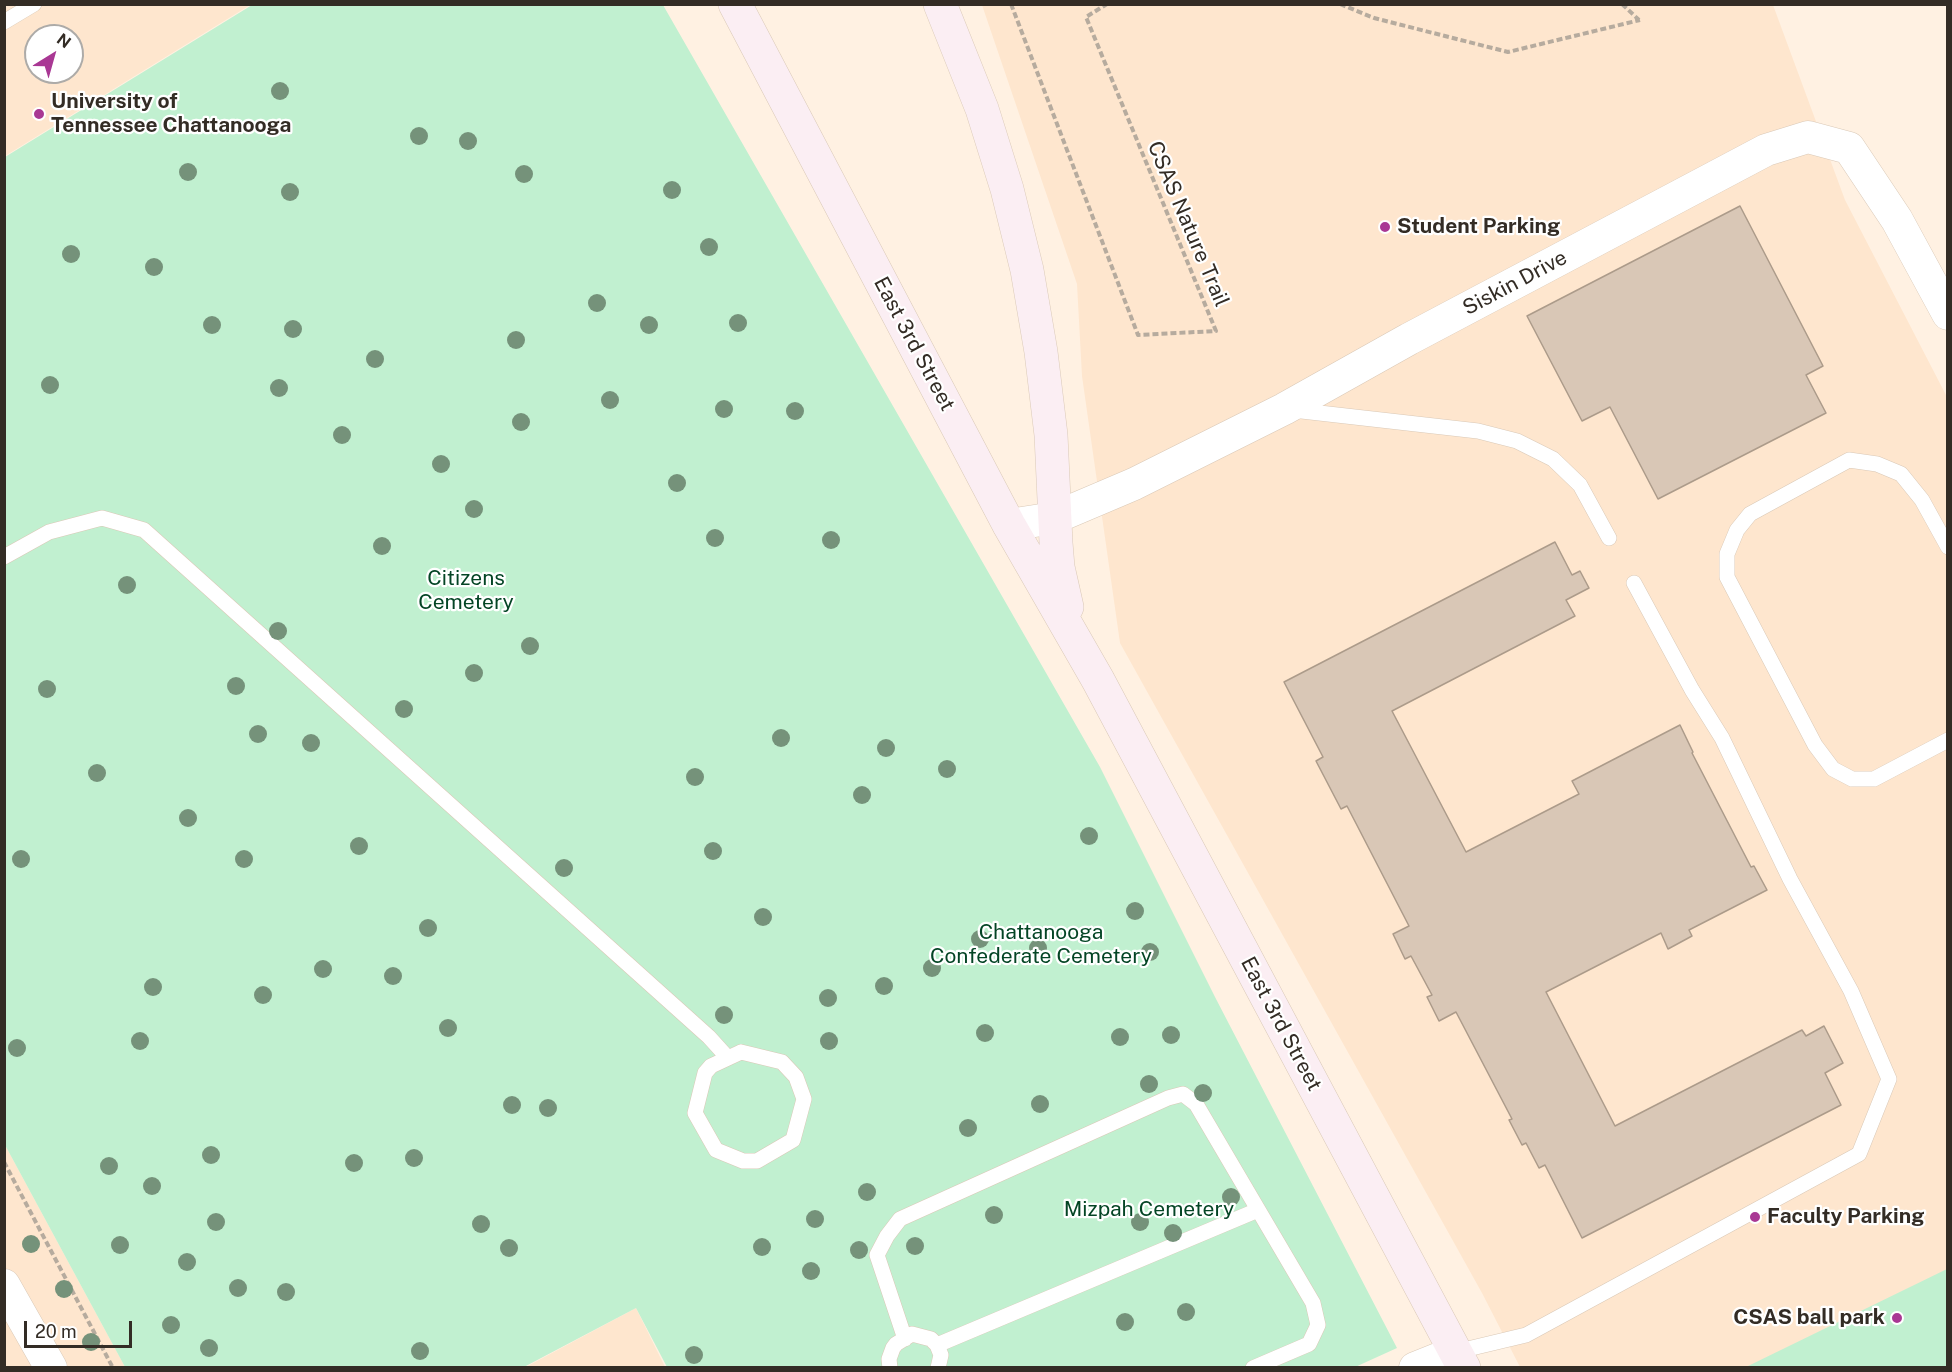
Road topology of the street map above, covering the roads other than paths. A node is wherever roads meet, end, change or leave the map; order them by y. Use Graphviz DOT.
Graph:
graph roads {
  1 [pos="34,4"];
  2 [pos="735,4"];
  3 [pos="940,4"];
  4 [pos="4,22"];
  5 [pos="1947,314"];
  6 [pos="1284,409"];
  7 [pos="1054,518"];
  8 [pos="1009,525"];
  9 [pos="1609,538"];
  10 [pos="1947,547"];
  11 [pos="4,557"];
  12 [pos="1634,583"];
  13 [pos="1098,681"];
  14 [pos="1947,740"];
  15 [pos="728,1058"];
  16 [pos="1258,1210"];
  17 [pos="4,1285"];
  18 [pos="905,1339"];
  19 [pos="937,1345"];
  20 [pos="1460,1360"];
  21 [pos="51,1368"];
  22 [pos="890,1368"];
  23 [pos="938,1368"];
  24 [pos="1253,1368"];
  25 [pos="1415,1368"];
  1 -- 4 [label="lane"];
  2 -- 8 [label="main road, East 3rd Street"];
  3 -- 7 [label="main road, East 3rd Street"];
  5 -- 6 [label="street, Siskin Drive"];
  6 -- 7 [label="street, Siskin Drive"];
  6 -- 9 [label="lane"];
  7 -- 8 [label="street, Siskin Drive"];
  7 -- 13 [label="main road, East 3rd Street"];
  8 -- 13 [label="main road, East 3rd Street"];
  10 -- 14 [label="lane"];
  11 -- 15 [label="lane"];
  12 -- 20 [label="lane"];
  13 -- 20 [label="main road, East 3rd Street"];
  15 -- 15 [label="lane"];
  16 -- 18 [label="lane"];
  16 -- 19 [label="lane"];
  16 -- 24 [label="lane"];
  17 -- 21 [label="street"];
  18 -- 19 [label="lane"];
  18 -- 22 [label="lane"];
  19 -- 23 [label="lane"];
  20 -- 25 [label="street"];
}
